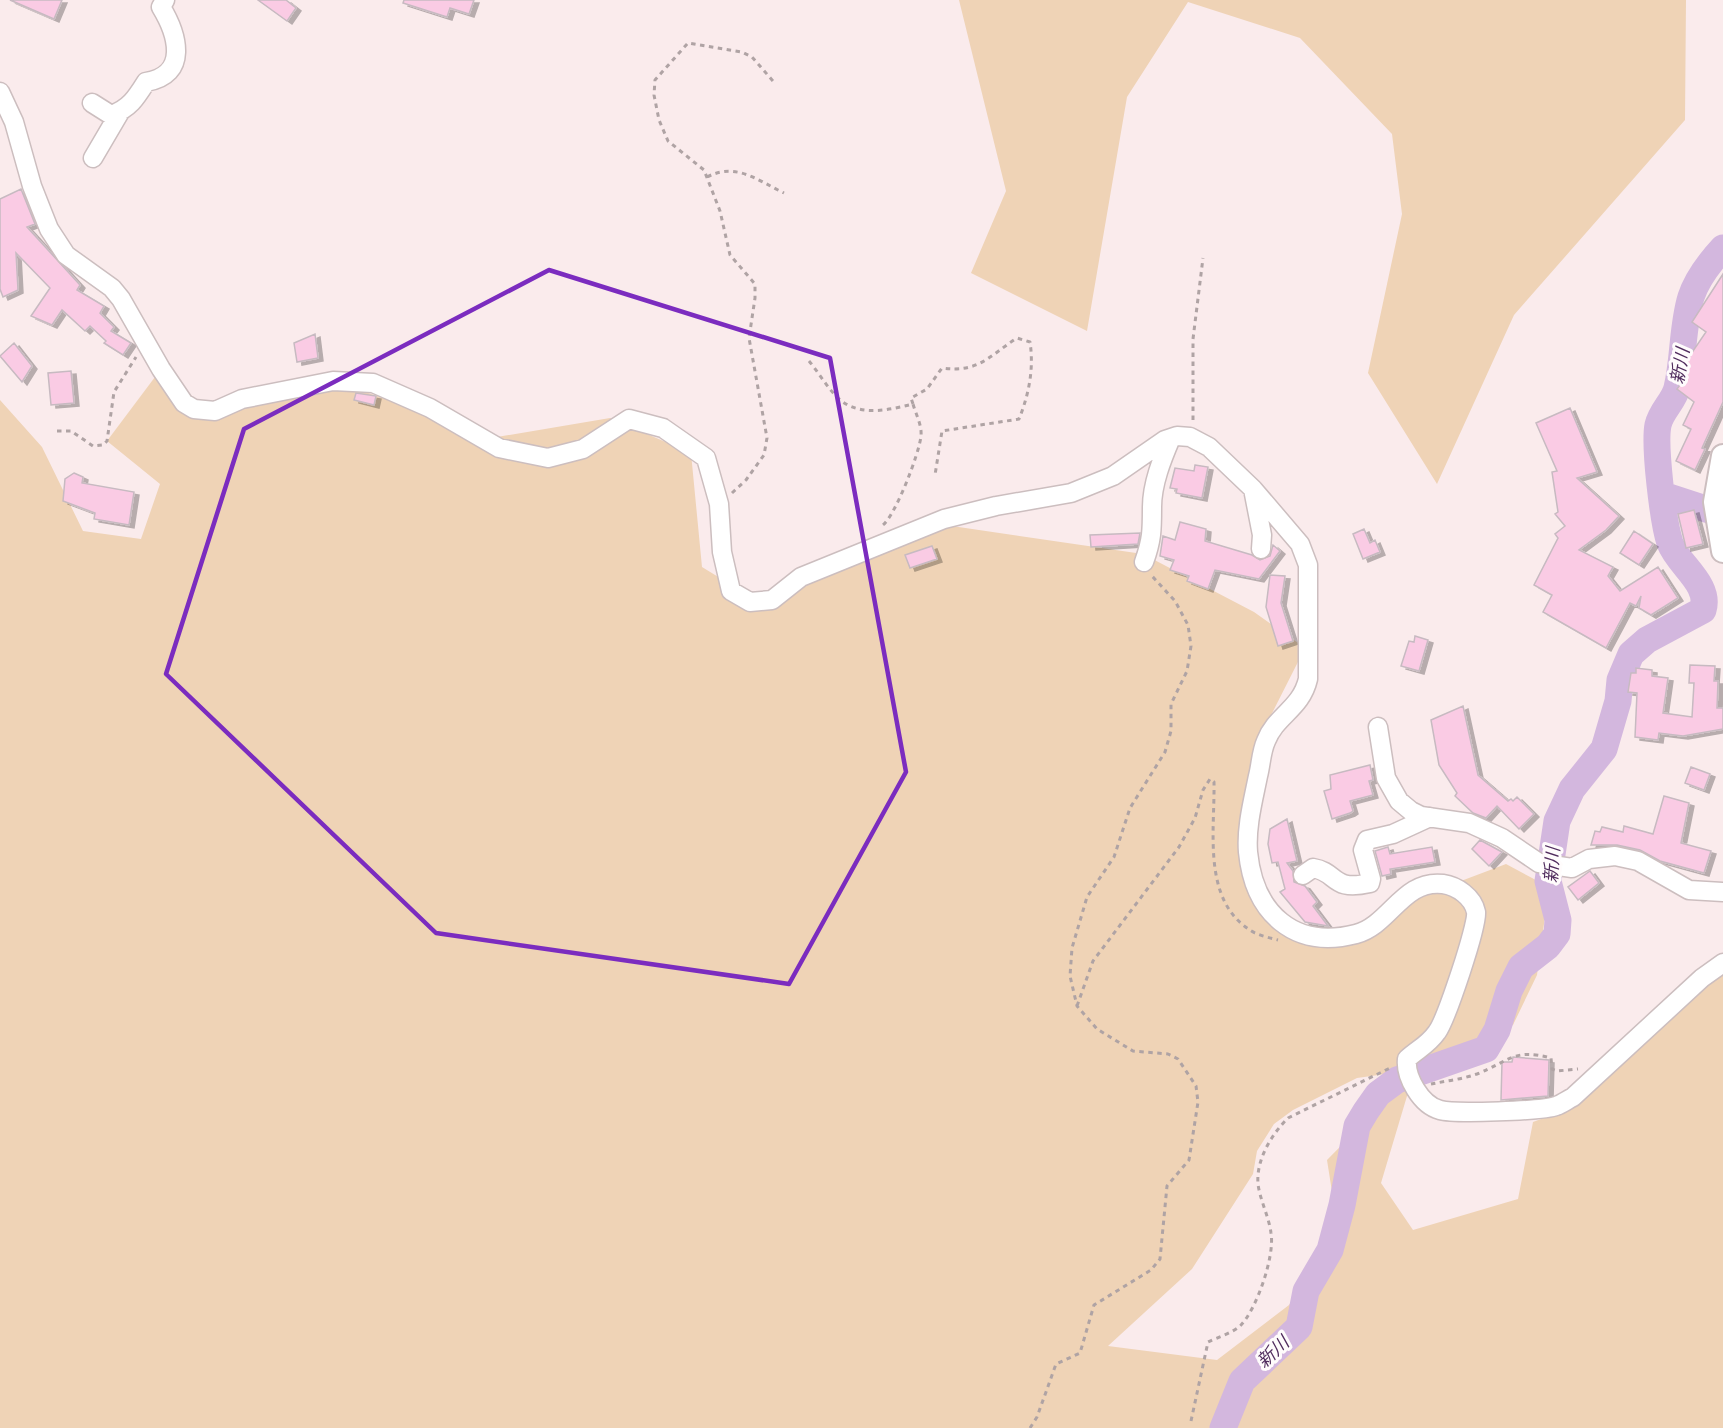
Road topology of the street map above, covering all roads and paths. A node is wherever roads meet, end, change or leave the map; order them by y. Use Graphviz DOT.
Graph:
graph roads {
  1 [pos="165,0"];
  2 [pos="773,81"];
  3 [pos="0,92"];
  4 [pos="92,103"];
  5 [pos="120,112"];
  6 [pos="93,158"];
  7 [pos="707,177"];
  8 [pos="784,193"];
  9 [pos="1203,258"];
  10 [pos="148,346"];
  11 [pos="809,361"];
  12 [pos="913,405"];
  13 [pos="57,431"];
  14 [pos="1190,437"];
  15 [pos="1171,438"];
  16 [pos="1723,456"];
  17 [pos="935,475"];
  18 [pos="1253,489"];
  19 [pos="719,504"];
  20 [pos="877,530"];
  21 [pos="1261,549"];
  22 [pos="1723,551"];
  23 [pos="1144,562"];
  24 [pos="1378,727"];
  25 [pos="1430,817"];
  26 [pos="1303,874"];
  27 [pos="1723,892"];
  28 [pos="1280,941"];
  29 [pos="1723,963"];
  30 [pos="1077,1006"];
  31 [pos="1407,1059"];
  32 [pos="1597,1074"];
  33 [pos="1415,1085"];
  34 [pos="1191,1421"];
  35 [pos="1030,1428"];
  1 -- 5 [label="street"];
  2 -- 7 [label="path"];
  3 -- 10 [label="street"];
  4 -- 5 [label="street"];
  5 -- 6 [label="street"];
  7 -- 8 [label="path"];
  7 -- 19 [label="path"];
  9 -- 14 [label="path"];
  10 -- 13 [label="path"];
  10 -- 19 [label="street"];
  11 -- 12 [label="path"];
  12 -- 17 [label="path"];
  12 -- 20 [label="path"];
  14 -- 15 [label="street"];
  14 -- 18 [label="street"];
  15 -- 19 [label="street"];
  15 -- 23 [label="street"];
  16 -- 22 [label="main road"];
  18 -- 21 [label="street"];
  18 -- 31 [label="street"];
  23 -- 30 [label="path"];
  24 -- 25 [label="street"];
  25 -- 26 [label="street"];
  25 -- 27 [label="street"];
  28 -- 30 [label="path"];
  29 -- 32 [label="street"];
  30 -- 35 [label="path"];
  31 -- 33 [label="street"];
  31 -- 34 [label="path"];
  32 -- 33 [label="path"];
  32 -- 33 [label="street"];
}
